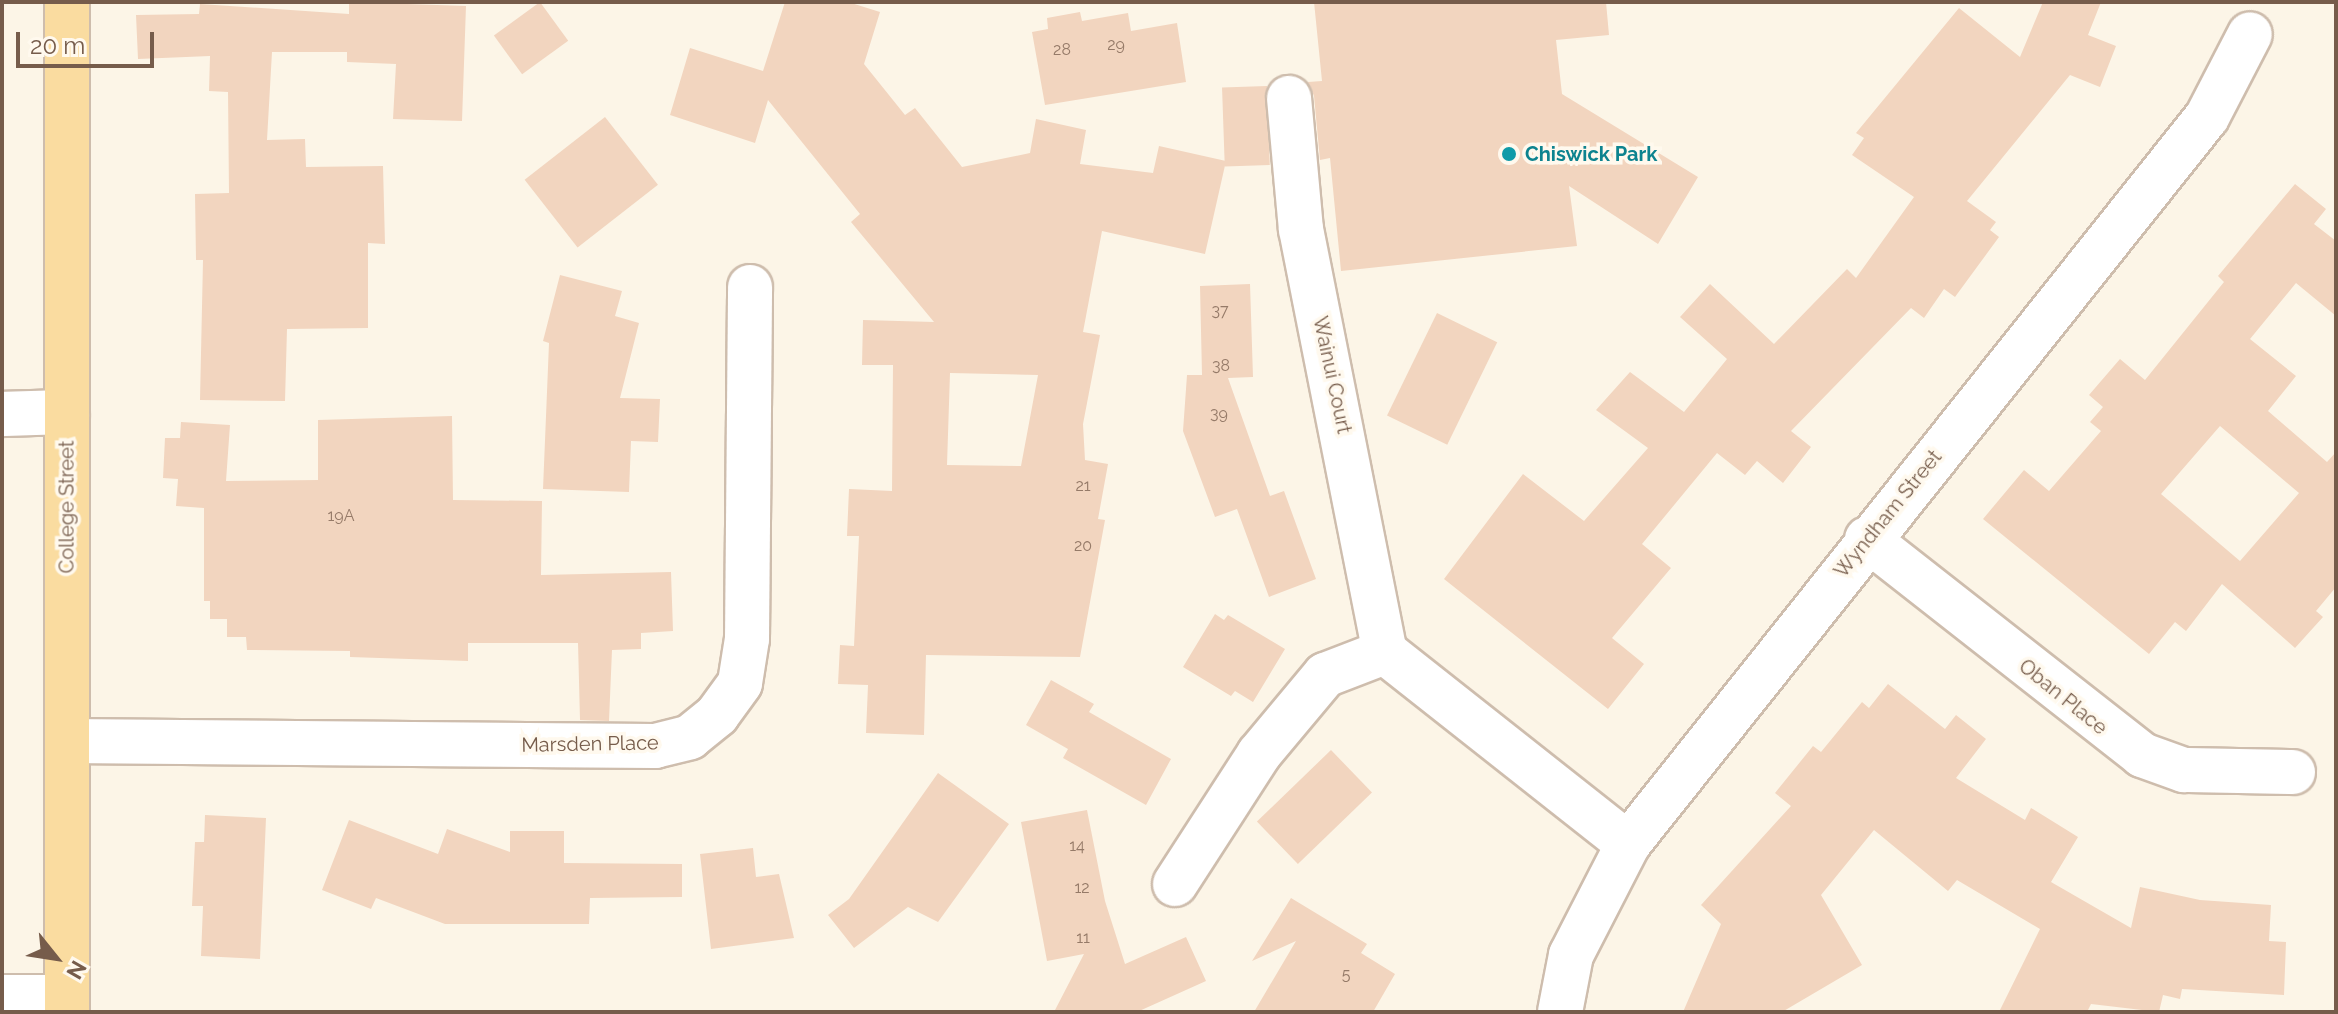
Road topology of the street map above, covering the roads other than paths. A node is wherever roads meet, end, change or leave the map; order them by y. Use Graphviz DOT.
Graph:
graph roads {
  1 [pos="67,2"];
  2 [pos="2250,34"];
  3 [pos="1289,98"];
  4 [pos="750,287"];
  5 [pos="67,412"];
  6 [pos="2,414"];
  7 [pos="1867,539"];
  8 [pos="1385,652"];
  9 [pos="67,741"];
  10 [pos="2293,772"];
  11 [pos="1628,844"];
  12 [pos="1175,884"];
  13 [pos="2,997"];
  14 [pos="67,1004"];
  15 [pos="1560,1012"];
  1 -- 5 [label="main road, College Street"];
  2 -- 7 [label="street, Wyndham Street"];
  3 -- 8 [label="street, Wainui Court"];
  4 -- 9 [label="street, Marsden Place"];
  5 -- 6 [label="street"];
  5 -- 9 [label="main road, College Street"];
  7 -- 10 [label="street, Oban Place"];
  7 -- 11 [label="street, Wyndham Street"];
  8 -- 11 [label="street"];
  8 -- 12 [label="street"];
  9 -- 14 [label="main road, College Street"];
  11 -- 15 [label="street, Wyndham Street"];
  13 -- 14 [label="street"];
}
